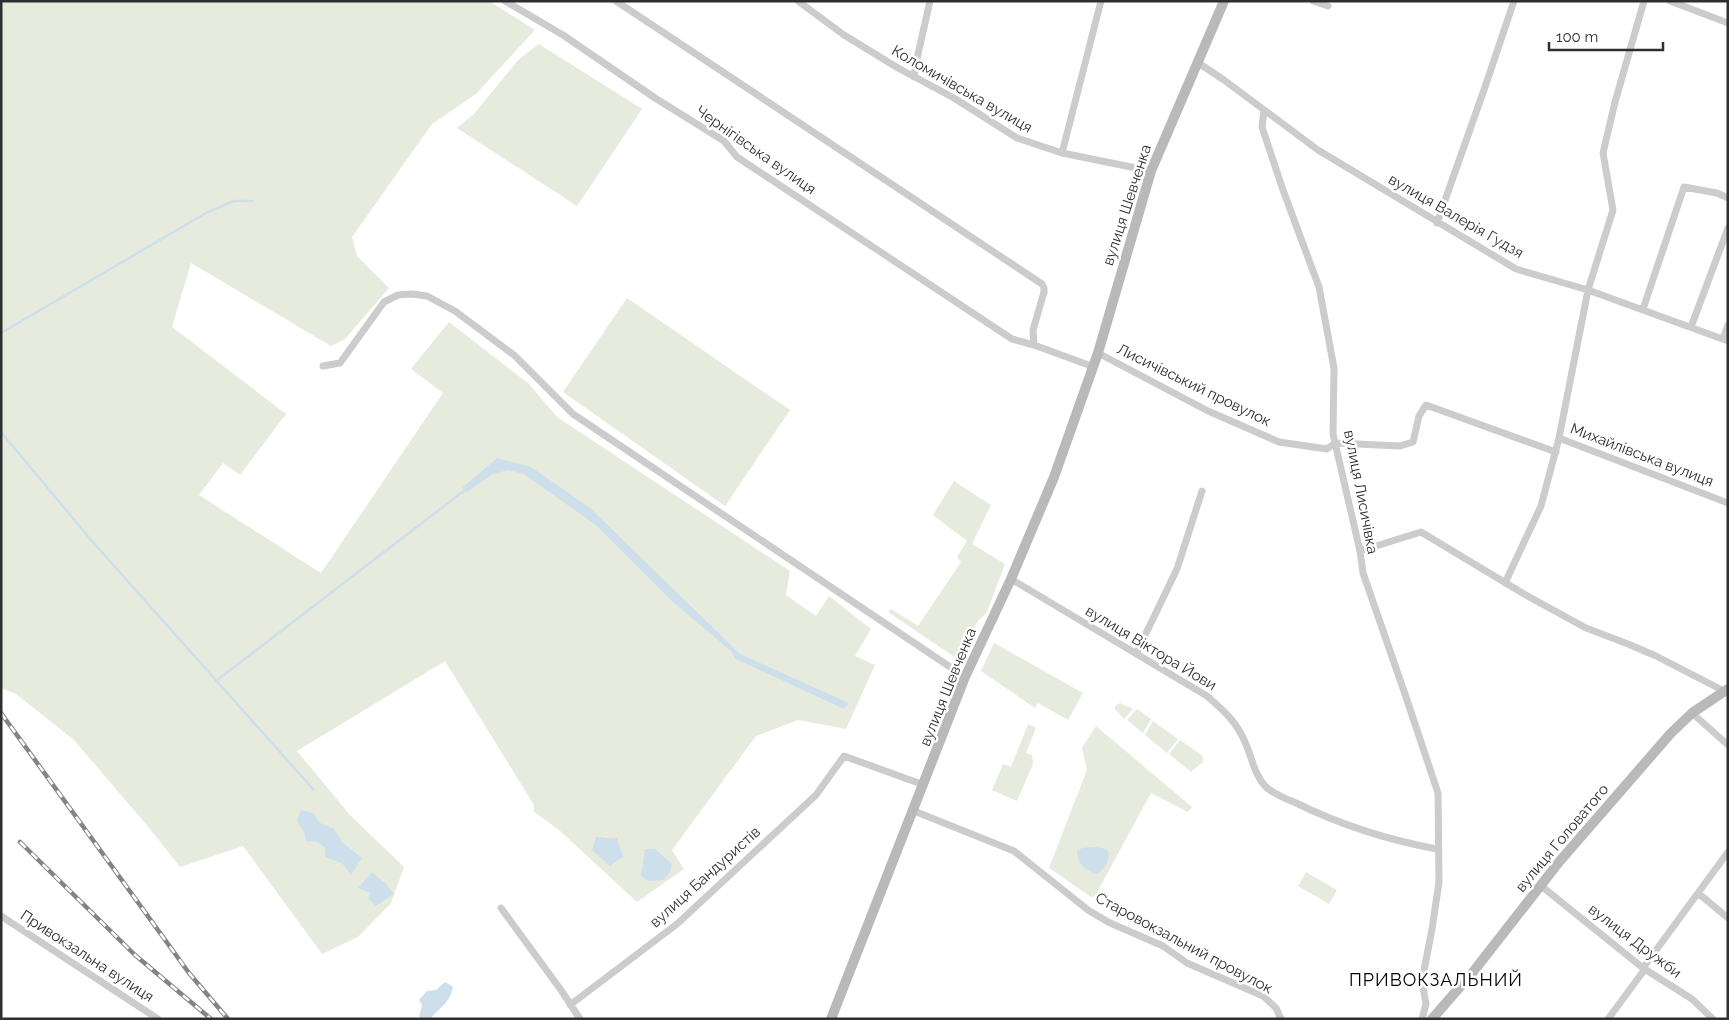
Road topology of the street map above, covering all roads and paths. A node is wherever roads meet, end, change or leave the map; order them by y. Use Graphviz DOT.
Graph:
graph roads {
  1 [pos="505,1"];
  2 [pos="616,1"];
  3 [pos="798,1"];
  4 [pos="930,1"];
  5 [pos="1101,1"];
  6 [pos="1224,1"];
  7 [pos="1313,1"];
  8 [pos="1514,1"];
  9 [pos="1644,1"];
  10 [pos="1670,1"];
  11 [pos="1328,6"];
  12 [pos="1728,23"];
  13 [pos="1197,62"];
  14 [pos="914,77"];
  15 [pos="1264,110"];
  16 [pos="1062,153"];
  17 [pos="1151,171"];
  18 [pos="1728,198"];
  19 [pos="1437,222"];
  20 [pos="1728,228"];
  21 [pos="1588,290"];
  22 [pos="1643,309"];
  23 [pos="1728,325"];
  24 [pos="1691,327"];
  25 [pos="1725,340"];
  26 [pos="1034,345"];
  27 [pos="1098,353"];
  28 [pos="323,366"];
  29 [pos="1094,367"];
  30 [pos="1560,438"];
  31 [pos="1335,443"];
  32 [pos="1556,452"];
  33 [pos="1202,491"];
  34 [pos="1728,502"];
  35 [pos="1360,551"];
  36 [pos="1010,579"];
  37 [pos="1506,583"];
  38 [pos="1136,654"];
  39 [pos="965,677"];
  40 [pos="1726,690"];
  41 [pos="1692,713"];
  42 [pos="1728,745"];
  43 [pos="924,785"];
  44 [pos="914,811"];
  45 [pos="1437,848"];
  46 [pos="1728,852"];
  47 [pos="1540,885"];
  48 [pos="1698,893"];
  49 [pos="501,908"];
  50 [pos="1,916"];
  51 [pos="1728,918"];
  52 [pos="1644,968"];
  53 [pos="570,1005"];
  54 [pos="158,1019"];
  55 [pos="580,1019"];
  56 [pos="831,1019"];
  57 [pos="1281,1019"];
  58 [pos="1422,1019"];
  59 [pos="1432,1019"];
  60 [pos="1608,1019"];
  61 [pos="1712,1019"];
  1 -- 26 [label="street, Чернігівська вулиця"];
  2 -- 26 [label="street"];
  3 -- 14 [label="street, Коломичівська вулиця"];
  4 -- 14 [label="street"];
  5 -- 16 [label="street"];
  6 -- 13 [label="main road, вулиця Шевченка"];
  7 -- 11 [label="street"];
  8 -- 19 [label="street"];
  9 -- 21 [label="street"];
  10 -- 12 [label="street"];
  13 -- 15 [label="street, вулиця Валерія Гудзя"];
  13 -- 17 [label="main road, вулиця Шевченка"];
  14 -- 16 [label="street, Коломичівська вулиця"];
  15 -- 19 [label="street, вулиця Валерія Гудзя"];
  15 -- 31 [label="street, вулиця Лисичівка"];
  16 -- 17 [label="street, Коломичівська вулиця"];
  17 -- 27 [label="main road, вулиця Шевченка"];
  18 -- 22 [label="street"];
  19 -- 21 [label="street, вулиця Валерія Гудзя"];
  20 -- 24 [label="street"];
  21 -- 22 [label="street, вулиця Валерія Гудзя"];
  21 -- 30 [label="street"];
  22 -- 24 [label="street, вулиця Валерія Гудзя"];
  23 -- 25 [label="street"];
  24 -- 25 [label="street, вулиця Валерія Гудзя"];
  26 -- 29 [label="street"];
  27 -- 29 [label="main road, вулиця Шевченка"];
  27 -- 31 [label="street, Лисичівський провулок"];
  28 -- 39 [label="street"];
  29 -- 36 [label="main road, вулиця Шевченка"];
  30 -- 32 [label="street, Михайлівська вулиця"];
  30 -- 34 [label="street, Михайлівська вулиця"];
  31 -- 32 [label="street, Михайлівська вулиця"];
  31 -- 35 [label="street, вулиця Лисичівка"];
  32 -- 37 [label="street, Михайлівська вулиця"];
  33 -- 38 [label="street"];
  35 -- 37 [label="street"];
  35 -- 45 [label="street, вулиця Лисичівка"];
  36 -- 38 [label="street, вулиця Віктора Йови"];
  36 -- 39 [label="main road, вулиця Шевченка"];
  37 -- 40 [label="street"];
  38 -- 45 [label="street, вулиця Віктора Йови"];
  39 -- 43 [label="main road, вулиця Шевченка"];
  40 -- 41 [label="main road, вулиця Головатого"];
  41 -- 42 [label="street"];
  41 -- 47 [label="main road, вулиця Головатого"];
  43 -- 44 [label="main road, вулиця Шевченка"];
  43 -- 53 [label="street, вулиця Бандуристів"];
  44 -- 56 [label="main road, вулиця Шевченка"];
  44 -- 57 [label="street, Старовокзальний провулок"];
  45 -- 58 [label="street, вулиця Лисичівка"];
  46 -- 48 [label="street"];
  47 -- 52 [label="street, вулиця Дружби"];
  47 -- 59 [label="main road, вулиця Головатого"];
  48 -- 51 [label="street"];
  48 -- 52 [label="street"];
  49 -- 53 [label="street"];
  50 -- 54 [label="street, Привокзальна вулиця"];
  52 -- 60 [label="street"];
  52 -- 61 [label="street, вулиця Дружби"];
  53 -- 55 [label="street"];
}
